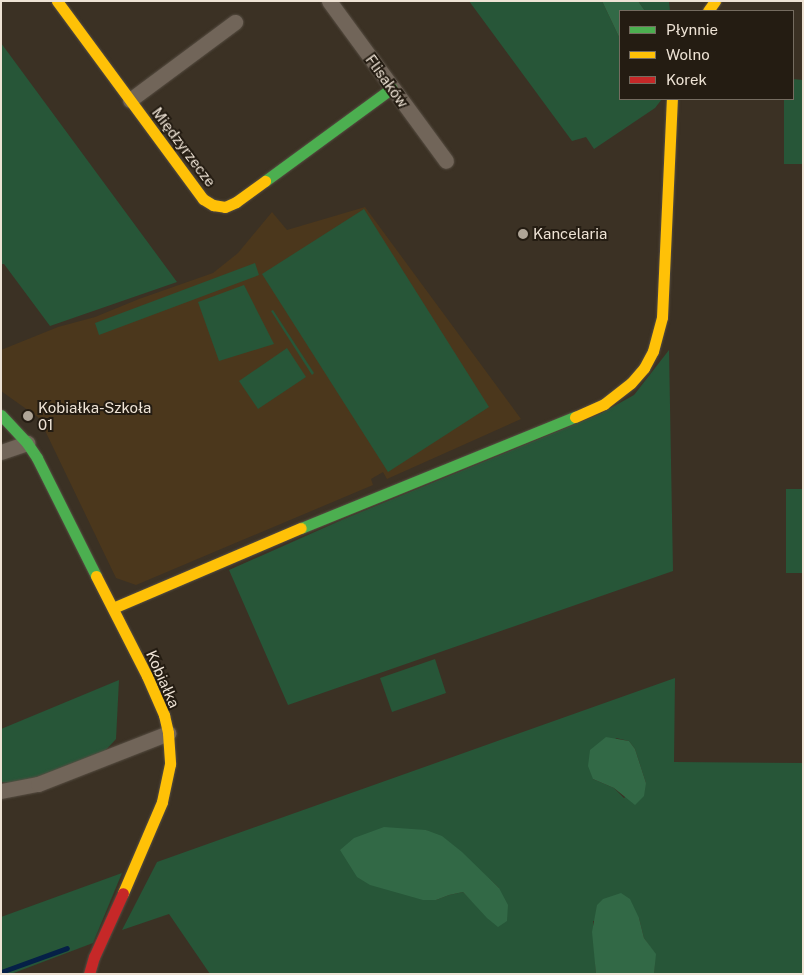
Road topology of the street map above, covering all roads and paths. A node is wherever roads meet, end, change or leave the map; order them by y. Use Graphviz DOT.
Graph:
graph roads {
  1 [pos="57,1"];
  2 [pos="329,1"];
  3 [pos="234,22"];
  4 [pos="392,88"];
  5 [pos="130,100"];
  6 [pos="672,100"];
  7 [pos="446,160"];
  8 [pos="1,415"];
  9 [pos="27,443"];
  10 [pos="1,452"];
  11 [pos="113,608"];
  12 [pos="168,733"];
  13 [pos="1,791"];
  14 [pos="90,973"];
  1 -- 5 [label="street, Międzyrzecze"];
  2 -- 4 [label="street, Flisaków"];
  3 -- 5 [label="street"];
  4 -- 5 [label="street, Międzyrzecze"];
  4 -- 7 [label="street, Flisaków"];
  6 -- 11 [label="street"];
  8 -- 9 [label="street, Kobiałka"];
  9 -- 10 [label="street"];
  9 -- 11 [label="street, Kobiałka"];
  11 -- 12 [label="street, Kobiałka"];
  12 -- 13 [label="street"];
  12 -- 14 [label="street, Kobiałka"];
}
